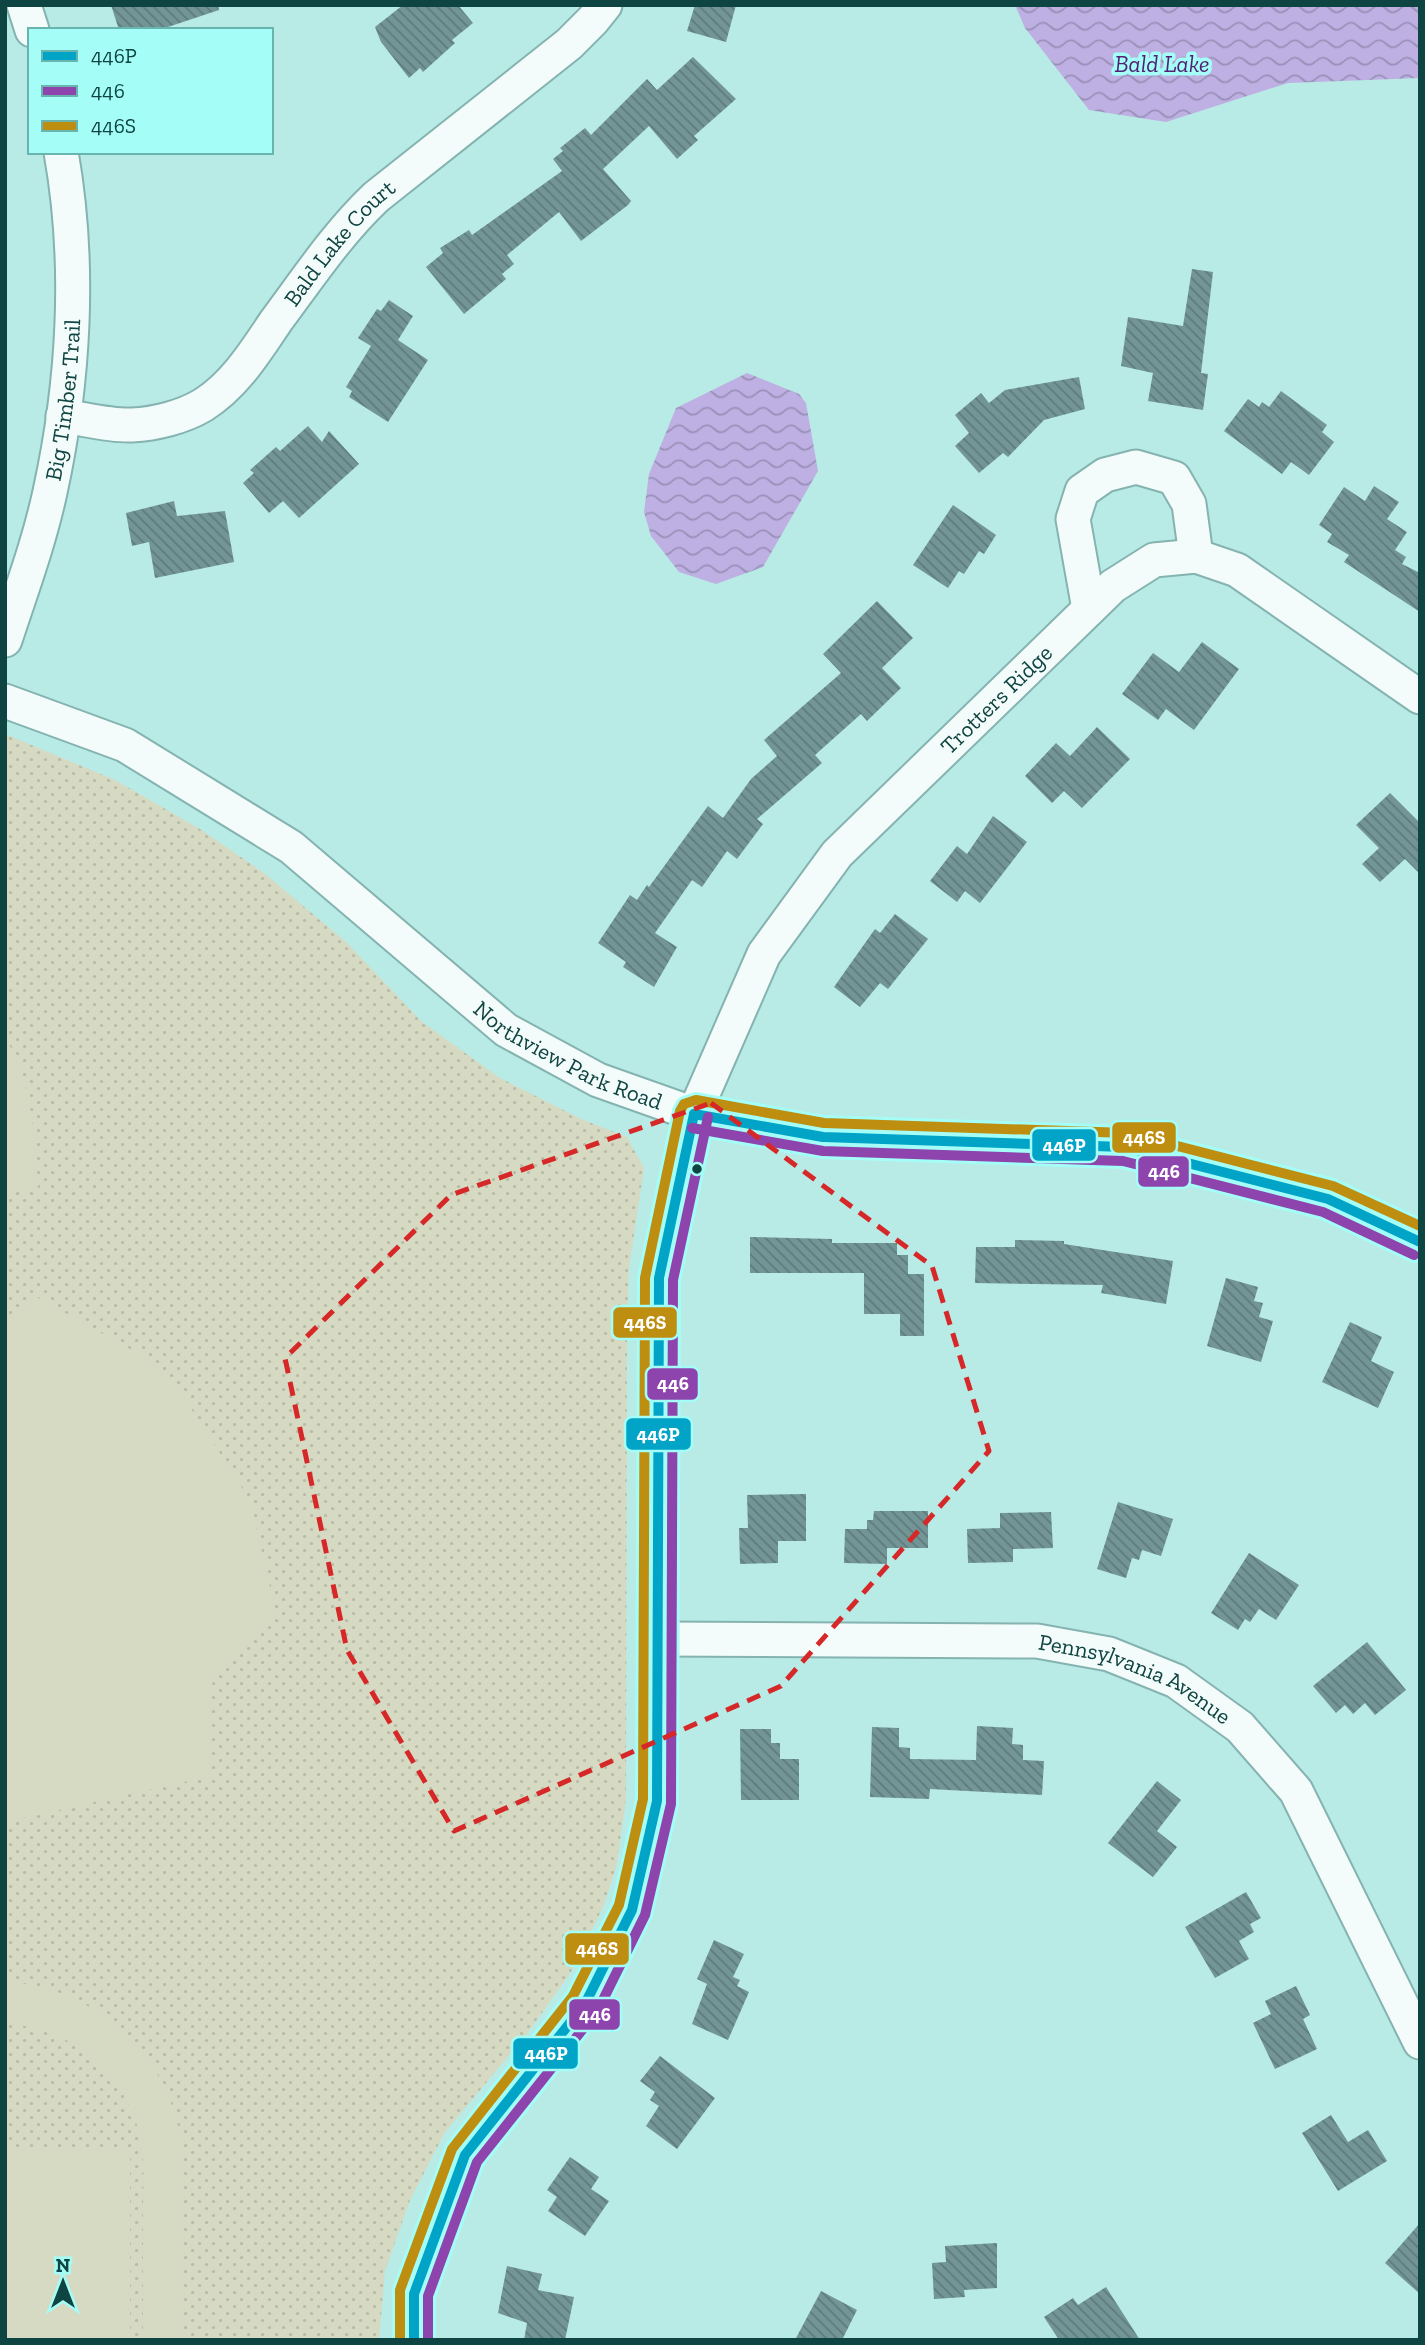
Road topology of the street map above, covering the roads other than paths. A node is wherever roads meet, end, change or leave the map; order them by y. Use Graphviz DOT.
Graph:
graph roads {
  1 [pos="24,5"];
  2 [pos="605,5"];
  3 [pos="31,28"];
  4 [pos="61,154"];
  5 [pos="63,416"];
  6 [pos="1196,556"];
  7 [pos="1089,609"];
  8 [pos="5,640"];
  9 [pos="1420,697"];
  10 [pos="5,701"];
  11 [pos="694,1114"];
  12 [pos="1420,1242"];
  13 [pos="658,1639"];
  14 [pos="1420,2042"];
  15 [pos="414,2340"];
  1 -- 3 [label="street"];
  2 -- 5 [label="street, Bald Lake Court"];
  4 -- 5 [label="street, Big Timber Trail"];
  5 -- 8 [label="street, Big Timber Trail"];
  6 -- 7 [label="street, Trotters Ridge"];
  6 -- 7 [label="street"];
  6 -- 9 [label="street, Trotters Ridge"];
  7 -- 11 [label="street, Trotters Ridge"];
  10 -- 11 [label="street, Northview Park Road"];
  11 -- 12 [label="street, Northview Park Road"];
  11 -- 13 [label="street, Trotters Ridge"];
  13 -- 14 [label="street, Pennsylvania Avenue"];
  13 -- 15 [label="street, Trotters Ridge"];
}
